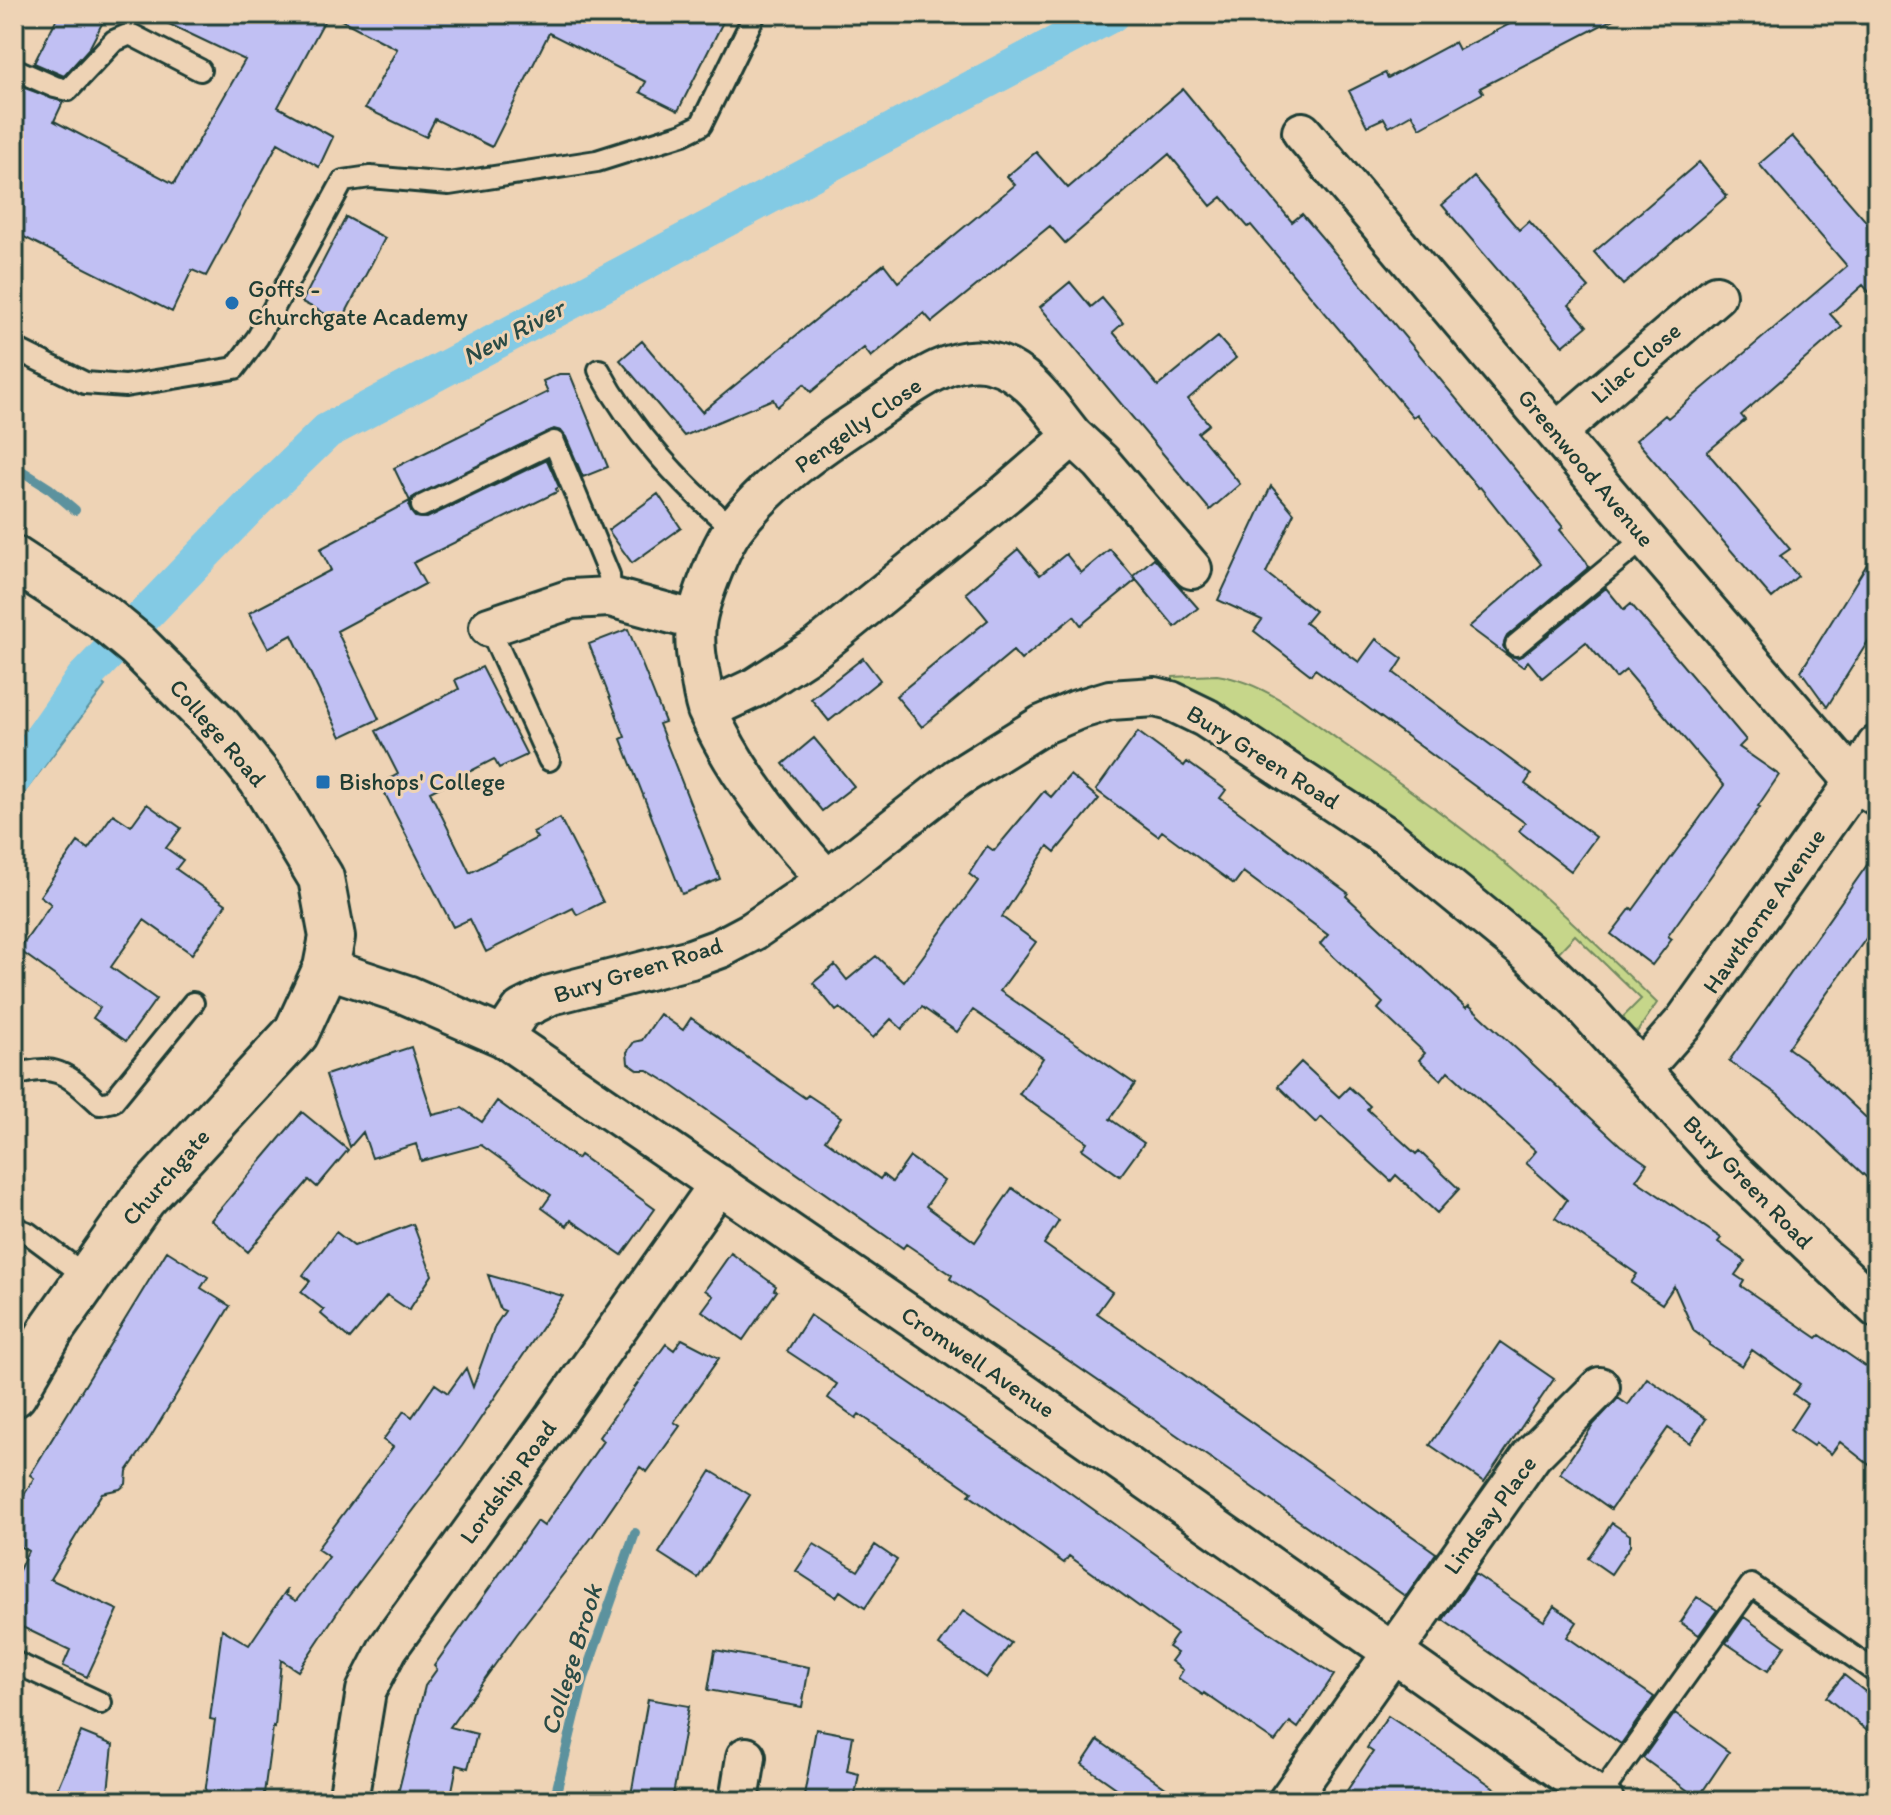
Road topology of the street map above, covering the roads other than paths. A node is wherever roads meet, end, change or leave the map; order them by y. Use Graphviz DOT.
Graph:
graph roads {
  1 [pos="754,16"];
  2 [pos="14,69"];
  3 [pos="200,70"];
  4 [pos="1302,132"];
  5 [pos="1716,295"];
  6 [pos="14,348"];
  7 [pos="599,370"];
  8 [pos="1557,432"];
  9 [pos="1073,436"];
  10 [pos="422,506"];
  11 [pos="733,529"];
  12 [pos="1645,538"];
  13 [pos="14,559"];
  14 [pos="1192,569"];
  15 [pos="610,597"];
  16 [pos="694,620"];
  17 [pos="489,627"];
  18 [pos="1516,645"];
  19 [pos="707,710"];
  20 [pos="1877,745"];
  21 [pos="549,760"];
  22 [pos="1866,789"];
  23 [pos="827,880"];
  24 [pos="326,968"];
  25 [pos="193,1003"];
  26 [pos="503,1037"];
  27 [pos="1640,1067"];
  28 [pos="14,1076"];
  29 [pos="719,1184"];
  30 [pos="14,1228"];
  31 [pos="87,1277"];
  32 [pos="1877,1308"];
  33 [pos="1600,1387"];
  34 [pos="14,1394"];
  35 [pos="1393,1652"];
  36 [pos="14,1662"];
  37 [pos="1877,1673"];
  38 [pos="101,1703"];
  39 [pos="746,1757"];
  40 [pos="1602,1799"];
  41 [pos="348,1801"];
  42 [pos="739,1801"];
  43 [pos="1288,1801"];
  1 -- 6 [label="lane"];
  2 -- 3 [label="lane"];
  4 -- 8 [label="street, Greenwood Avenue"];
  5 -- 8 [label="street, Lilac Close"];
  7 -- 11 [label="lane"];
  8 -- 12 [label="street, Greenwood Avenue"];
  9 -- 11 [label="street, Pengelly Close"];
  9 -- 14 [label="street, Pengelly Close"];
  9 -- 19 [label="street"];
  10 -- 15 [label="lane"];
  11 -- 16 [label="street, Pengelly Close"];
  12 -- 18 [label="lane"];
  12 -- 22 [label="street, Greenwood Avenue"];
  13 -- 24 [label="street, College Road"];
  15 -- 16 [label="street"];
  15 -- 17 [label="street"];
  16 -- 19 [label="street, Pengelly Close"];
  17 -- 21 [label="lane"];
  19 -- 23 [label="street, Pengelly Close"];
  20 -- 22 [label="street, Hawthorne Avenue"];
  22 -- 27 [label="street, Hawthorne Avenue"];
  23 -- 26 [label="street, Bury Green Road"];
  23 -- 27 [label="street, Bury Green Road"];
  24 -- 26 [label="street, Cromwell Avenue"];
  24 -- 31 [label="street, Churchgate"];
  25 -- 28 [label="lane"];
  26 -- 29 [label="street, Cromwell Avenue"];
  27 -- 32 [label="street, Bury Green Road"];
  29 -- 35 [label="street, Cromwell Avenue"];
  29 -- 41 [label="street, Lordship Road"];
  30 -- 31 [label="lane"];
  31 -- 34 [label="street, Churchgate"];
  33 -- 35 [label="street, Lindsay Place"];
  35 -- 40 [label="street, Cromwell Avenue"];
  35 -- 43 [label="street, Lindsay Place"];
  36 -- 38 [label="lane"];
  37 -- 40 [label="lane"];
  39 -- 42 [label="street"];
}
